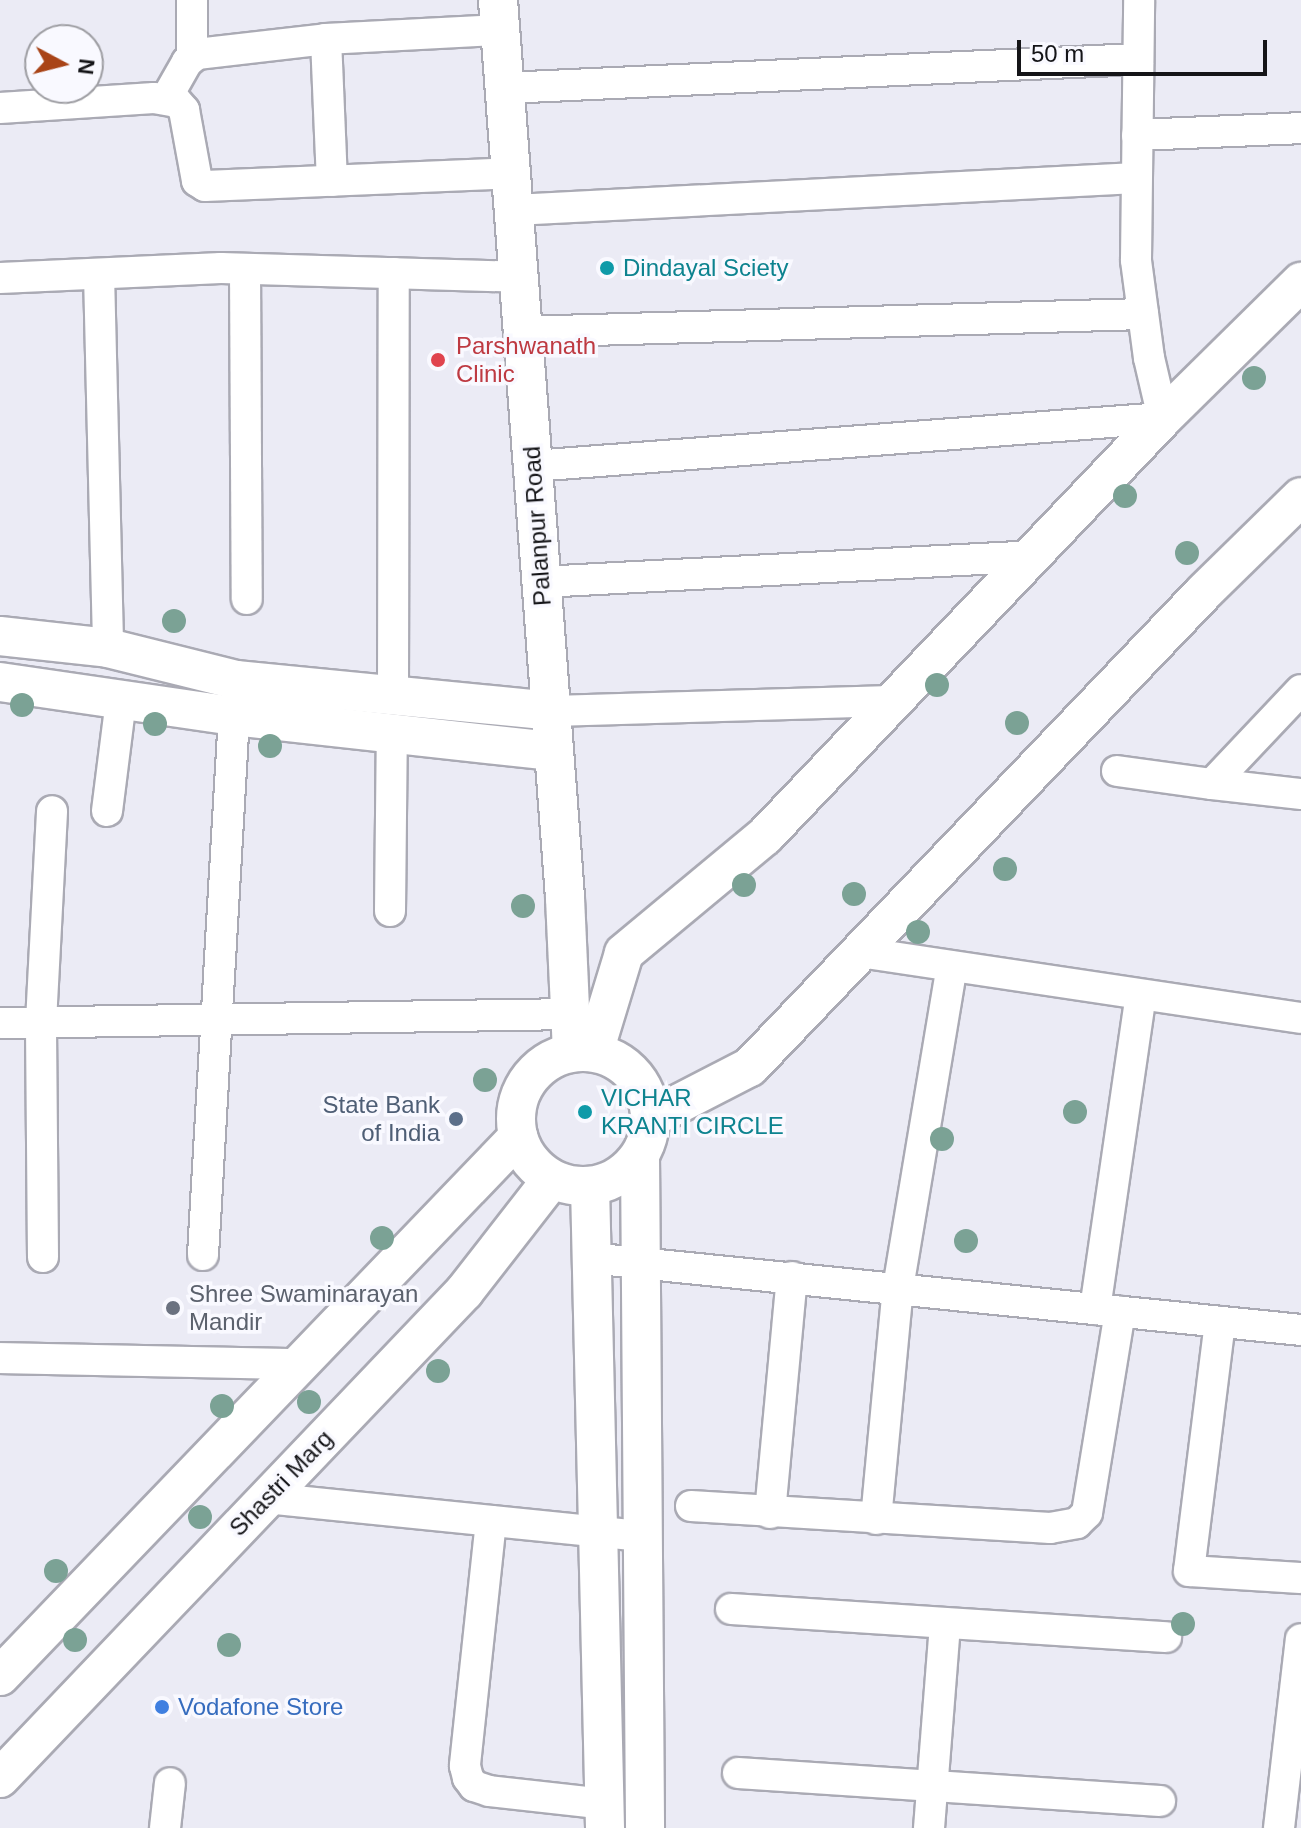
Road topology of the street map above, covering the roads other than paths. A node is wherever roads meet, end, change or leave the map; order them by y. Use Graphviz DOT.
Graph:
graph roads {
  1 [pos="192,0"];
  2 [pos="1139,0"];
  3 [pos="499,15"];
  4 [pos="326,39"];
  5 [pos="192,56"];
  6 [pos="1138,59"];
  7 [pos="505,88"];
  8 [pos="166,99"];
  9 [pos="0,108"];
  10 [pos="1301,128"];
  11 [pos="1137,135"];
  12 [pos="1136,178"];
  13 [pos="332,181"];
  14 [pos="512,191"];
  15 [pos="245,269"];
  16 [pos="394,273"];
  17 [pos="99,274"];
  18 [pos="519,277"];
  19 [pos="0,278"];
  20 [pos="1301,282"];
  21 [pos="1143,314"];
  22 [pos="522,332"];
  23 [pos="1163,418"];
  24 [pos="533,466"];
  25 [pos="1301,497"];
  26 [pos="1032,556"];
  27 [pos="541,582"];
  28 [pos="247,599"];
  29 [pos="0,636"];
  30 [pos="108,648"];
  31 [pos="0,682"];
  32 [pos="1301,690"];
  33 [pos="121,700"];
  34 [pos="893,701"];
  35 [pos="551,711"];
  36 [pos="392,713"];
  37 [pos="234,716"];
  38 [pos="553,751"];
  39 [pos="1117,771"];
  40 [pos="1212,784"];
  41 [pos="1301,794"];
  42 [pos="52,811"];
  43 [pos="107,811"];
  44 [pos="390,911"];
  45 [pos="859,952"];
  46 [pos="952,966"];
  47 [pos="1141,995"];
  48 [pos="570,1014"];
  49 [pos="1301,1018"];
  50 [pos="215,1019"];
  51 [pos="41,1022"];
  52 [pos="0,1023"];
  53 [pos="583,1052"];
  54 [pos="651,1118"];
  55 [pos="518,1137"];
  56 [pos="640,1156"];
  57 [pos="552,1179"];
  58 [pos="590,1186"];
  59 [pos="203,1255"];
  60 [pos="43,1257"];
  61 [pos="589,1258"];
  62 [pos="643,1263"];
  63 [pos="792,1277"];
  64 [pos="898,1288"];
  65 [pos="1108,1310"];
  66 [pos="1220,1322"];
  67 [pos="1301,1330"];
  68 [pos="0,1358"];
  69 [pos="298,1364"];
  70 [pos="266,1498"];
  71 [pos="691,1506"];
  72 [pos="770,1513"];
  73 [pos="876,1519"];
  74 [pos="491,1521"];
  75 [pos="598,1532"];
  76 [pos="642,1536"];
  77 [pos="1301,1578"];
  78 [pos="731,1609"];
  79 [pos="945,1624"];
  80 [pos="1166,1637"];
  81 [pos="1301,1639"];
  82 [pos="0,1676"];
  83 [pos="738,1773"];
  84 [pos="0,1778"];
  85 [pos="170,1783"];
  86 [pos="932,1786"];
  87 [pos="1160,1801"];
  88 [pos="605,1816"];
  89 [pos="165,1828"];
  90 [pos="645,1828"];
  91 [pos="929,1828"];
  92 [pos="1279,1828"];
  1 -- 5 [label="street"];
  2 -- 6 [label="street"];
  3 -- 4 [label="street"];
  3 -- 7 [label="street, Palanpur Road"];
  4 -- 5 [label="street"];
  4 -- 13 [label="street"];
  5 -- 8 [label="street"];
  6 -- 7 [label="street"];
  6 -- 11 [label="street"];
  7 -- 14 [label="street, Palanpur Road"];
  8 -- 9 [label="street"];
  8 -- 13 [label="street"];
  10 -- 11 [label="street"];
  11 -- 12 [label="street"];
  12 -- 14 [label="street"];
  12 -- 21 [label="street"];
  13 -- 14 [label="street"];
  14 -- 18 [label="street, Palanpur Road"];
  15 -- 16 [label="street"];
  15 -- 17 [label="street"];
  15 -- 28 [label="street"];
  16 -- 18 [label="street"];
  16 -- 36 [label="street"];
  17 -- 19 [label="street"];
  17 -- 30 [label="street"];
  18 -- 22 [label="street, Palanpur Road"];
  20 -- 23 [label="street"];
  21 -- 22 [label="street"];
  21 -- 23 [label="street"];
  22 -- 24 [label="street, Palanpur Road"];
  23 -- 24 [label="street"];
  23 -- 26 [label="street"];
  24 -- 27 [label="street, Palanpur Road"];
  25 -- 45 [label="street"];
  26 -- 27 [label="street"];
  26 -- 34 [label="street"];
  27 -- 35 [label="street, Palanpur Road"];
  29 -- 30 [label="street"];
  30 -- 36 [label="street"];
  31 -- 33 [label="street"];
  32 -- 40 [label="street"];
  33 -- 37 [label="street"];
  33 -- 43 [label="street"];
  34 -- 35 [label="street"];
  34 -- 53 [label="street"];
  35 -- 36 [label="street"];
  35 -- 38 [label="street, Palanpur Road"];
  36 -- 37 [label="street"];
  36 -- 38 [label="street"];
  36 -- 44 [label="street"];
  37 -- 50 [label="street"];
  38 -- 48 [label="street, Palanpur Road"];
  39 -- 40 [label="street"];
  40 -- 41 [label="street"];
  42 -- 51 [label="street"];
  45 -- 46 [label="street"];
  45 -- 54 [label="street"];
  46 -- 47 [label="street"];
  46 -- 64 [label="street"];
  47 -- 49 [label="street"];
  47 -- 65 [label="street"];
  48 -- 50 [label="street"];
  48 -- 53 [label="street, Palanpur Road"];
  50 -- 51 [label="street"];
  50 -- 59 [label="street"];
  51 -- 52 [label="street"];
  51 -- 60 [label="street"];
  53 -- 54 [label="street"];
  53 -- 55 [label="street"];
  54 -- 56 [label="street"];
  55 -- 57 [label="street"];
  55 -- 69 [label="street"];
  56 -- 58 [label="street"];
  56 -- 62 [label="street"];
  57 -- 58 [label="street"];
  57 -- 70 [label="street, Shastri Marg"];
  58 -- 61 [label="street"];
  61 -- 62 [label="street"];
  61 -- 75 [label="street"];
  62 -- 63 [label="street"];
  62 -- 76 [label="street"];
  63 -- 64 [label="street"];
  63 -- 72 [label="street"];
  64 -- 65 [label="street"];
  64 -- 73 [label="street"];
  65 -- 66 [label="street"];
  65 -- 73 [label="street"];
  66 -- 67 [label="street"];
  66 -- 77 [label="street"];
  68 -- 69 [label="street"];
  69 -- 82 [label="street"];
  70 -- 74 [label="street"];
  70 -- 84 [label="street, Shastri Marg"];
  71 -- 72 [label="street"];
  72 -- 73 [label="street"];
  74 -- 75 [label="street"];
  74 -- 88 [label="street"];
  75 -- 76 [label="street"];
  75 -- 88 [label="street"];
  76 -- 90 [label="street"];
  78 -- 79 [label="street"];
  79 -- 80 [label="street"];
  79 -- 86 [label="street"];
  81 -- 92 [label="street"];
  83 -- 86 [label="street"];
  85 -- 89 [label="street"];
  86 -- 87 [label="street"];
  86 -- 91 [label="street"];
}
